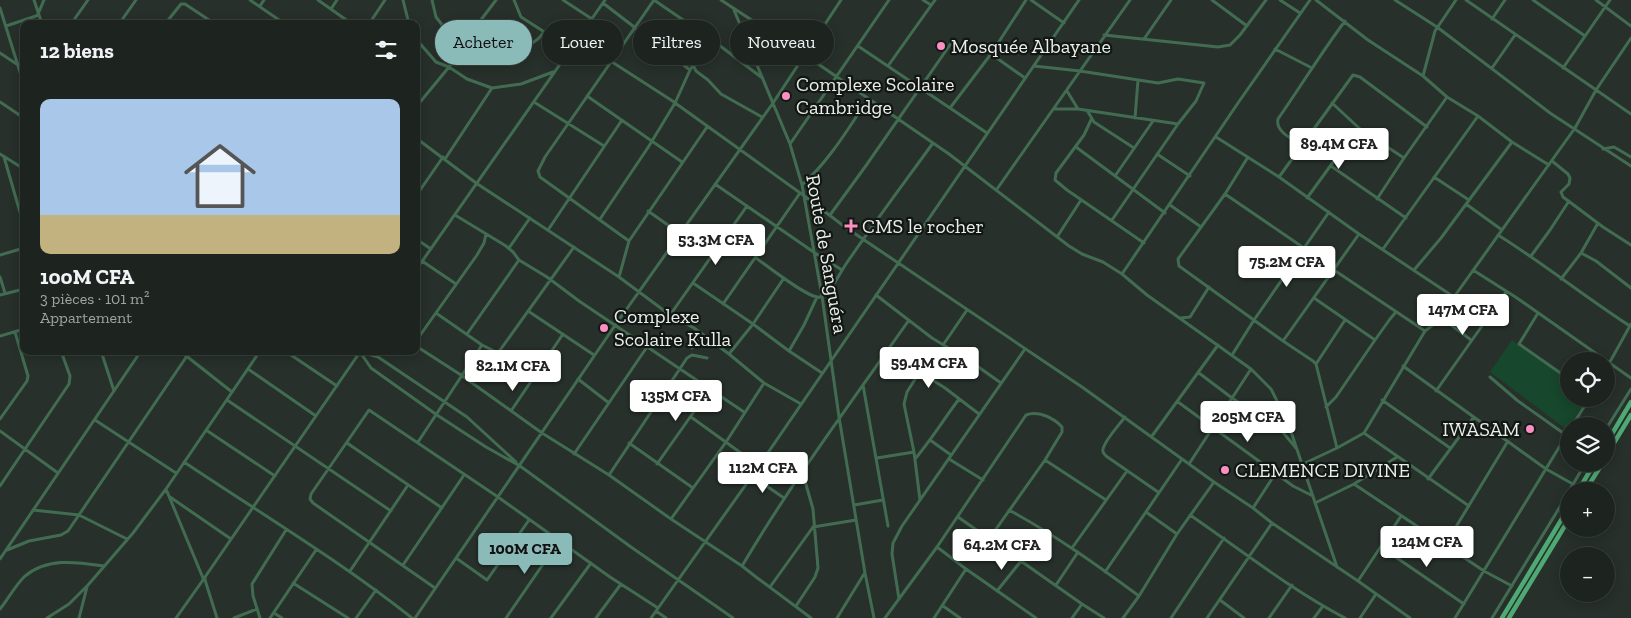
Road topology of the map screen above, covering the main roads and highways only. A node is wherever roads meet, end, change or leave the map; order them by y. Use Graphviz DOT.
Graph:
graph roads {
  1 [pos="1631,402"];
  2 [pos="1631,415"];
  3 [pos="1615,429"];
  4 [pos="1615,441"];
  5 [pos="1560,522"];
  6 [pos="1560,534"];
  7 [pos="1502,618"];
  8 [pos="1509,618"];
  1 -- 3 [label="main road"];
  2 -- 4 [label="main road"];
  5 -- 7 [label="main road"];
  6 -- 8 [label="main road"];
}
